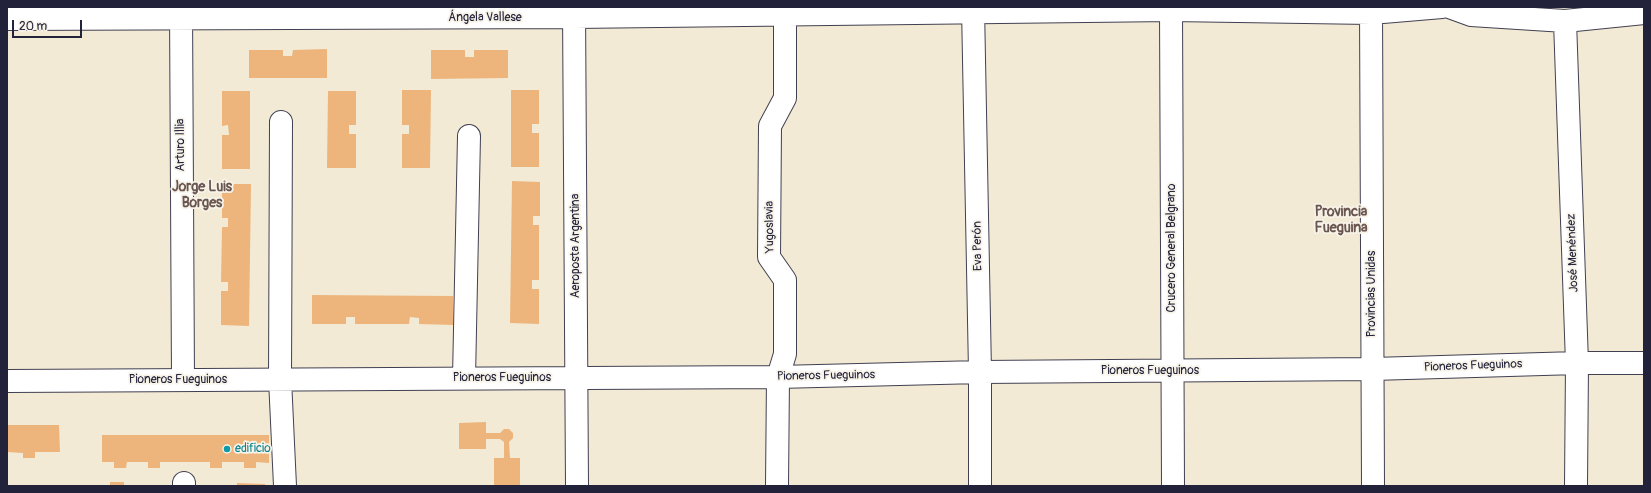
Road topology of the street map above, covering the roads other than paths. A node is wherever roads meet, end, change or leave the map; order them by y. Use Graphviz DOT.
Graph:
graph roads {
  1 [pos="1442,7"];
  2 [pos="1449,7"];
  3 [pos="973,9"];
  4 [pos="1171,10"];
  5 [pos="1371,10"];
  6 [pos="574,12"];
  7 [pos="180,13"];
  8 [pos="1644,13"];
  9 [pos="785,14"];
  10 [pos="7,19"];
  11 [pos="1565,21"];
  12 [pos="281,122"];
  13 [pos="469,136"];
  14 [pos="1577,363"];
  15 [pos="1644,363"];
  16 [pos="1373,369"];
  17 [pos="1172,371"];
  18 [pos="980,372"];
  19 [pos="576,377"];
  20 [pos="778,377"];
  21 [pos="464,378"];
  22 [pos="280,379"];
  23 [pos="183,380"];
  24 [pos="7,381"];
  25 [pos="285,486"];
  26 [pos="577,486"];
  27 [pos="777,486"];
  28 [pos="980,486"];
  29 [pos="1173,486"];
  30 [pos="1373,486"];
  31 [pos="1576,486"];
  1 -- 5 [label="street, Ángela Vallese"];
  2 -- 11 [label="street"];
  3 -- 4 [label="street, Ángela Vallese"];
  3 -- 9 [label="street, Ángela Vallese"];
  3 -- 18 [label="street, Eva Perón"];
  4 -- 5 [label="street, Ángela Vallese"];
  4 -- 17 [label="street, Crucero General Belgrano"];
  5 -- 16 [label="street, Provincias Unidas"];
  6 -- 7 [label="street, Ángela Vallese"];
  6 -- 9 [label="street, Ángela Vallese"];
  6 -- 19 [label="street, Aeroposta Argentina"];
  7 -- 10 [label="street, Ángela Vallese"];
  7 -- 23 [label="street, Arturo Illia"];
  8 -- 11 [label="street"];
  9 -- 20 [label="street, Yugoslavia"];
  11 -- 14 [label="street, José Menéndez"];
  12 -- 22 [label="street"];
  13 -- 21 [label="street"];
  14 -- 15 [label="street, Pioneros Fueguinos"];
  14 -- 16 [label="street, Pioneros Fueguinos"];
  14 -- 31 [label="street, José Menéndez"];
  16 -- 17 [label="street, Pioneros Fueguinos"];
  16 -- 30 [label="street, Provincias Unidas"];
  17 -- 18 [label="street, Pioneros Fueguinos"];
  17 -- 29 [label="street, Crucero General Belgrano"];
  18 -- 20 [label="street, Pioneros Fueguinos"];
  18 -- 28 [label="street, Eva Perón"];
  19 -- 20 [label="street, Pioneros Fueguinos"];
  19 -- 21 [label="street, Pioneros Fueguinos"];
  19 -- 26 [label="street, Aeroposta Argentina"];
  20 -- 27 [label="street, Yugoslavia"];
  21 -- 22 [label="street, Pioneros Fueguinos"];
  22 -- 23 [label="street, Pioneros Fueguinos"];
  22 -- 25 [label="street"];
  23 -- 24 [label="street, Pioneros Fueguinos"];
}
